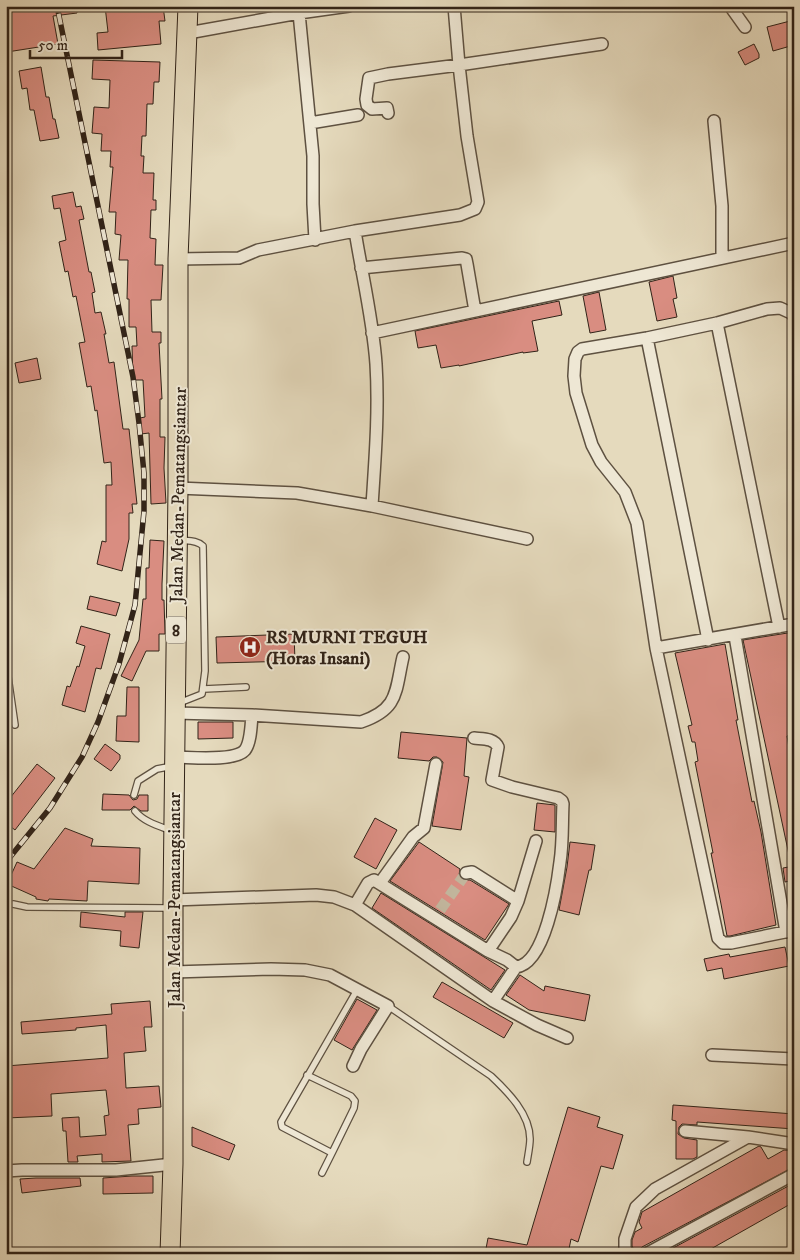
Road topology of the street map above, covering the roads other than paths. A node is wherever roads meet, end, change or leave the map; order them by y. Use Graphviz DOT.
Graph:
graph roads {
  1 [pos="188,6"];
  2 [pos="349,6"];
  3 [pos="454,6"];
  4 [pos="730,6"];
  5 [pos="299,13"];
  6 [pos="745,28"];
  7 [pos="188,34"];
  8 [pos="602,44"];
  9 [pos="459,66"];
  10 [pos="388,113"];
  11 [pos="358,115"];
  12 [pos="714,121"];
  13 [pos="310,123"];
  14 [pos="355,231"];
  15 [pos="315,240"];
  16 [pos="794,243"];
  17 [pos="722,258"];
  18 [pos="178,259"];
  19 [pos="361,268"];
  20 [pos="475,311"];
  21 [pos="794,316"];
  22 [pos="717,322"];
  23 [pos="372,333"];
  24 [pos="647,338"];
  25 [pos="178,488"];
  26 [pos="372,506"];
  27 [pos="527,539"];
  28 [pos="178,540"];
  29 [pos="794,624"];
  30 [pos="779,627"];
  31 [pos="735,636"];
  32 [pos="708,640"];
  33 [pos="656,648"];
  34 [pos="403,657"];
  35 [pos="6,663"];
  36 [pos="246,687"];
  37 [pos="204,689"];
  38 [pos="175,709"];
  39 [pos="252,715"];
  40 [pos="15,725"];
  41 [pos="474,738"];
  42 [pos="175,761"];
  43 [pos="436,764"];
  44 [pos="134,795"];
  45 [pos="135,810"];
  46 [pos="174,832"];
  47 [pos="536,841"];
  48 [pos="466,873"];
  49 [pos="380,883"];
  50 [pos="518,901"];
  51 [pos="13,904"];
  52 [pos="172,904"];
  53 [pos="355,905"];
  54 [pos="790,930"];
  55 [pos="488,951"];
  56 [pos="516,967"];
  57 [pos="173,972"];
  58 [pos="357,990"];
  59 [pos="493,1001"];
  60 [pos="388,1006"];
  61 [pos="567,1038"];
  62 [pos="712,1055"];
  63 [pos="794,1060"];
  64 [pos="353,1066"];
  65 [pos="307,1075"];
  66 [pos="685,1131"];
  67 [pos="748,1137"];
  68 [pos="794,1144"];
  69 [pos="332,1153"];
  70 [pos="527,1162"];
  71 [pos="173,1164"];
  72 [pos="6,1171"];
  73 [pos="322,1173"];
  74 [pos="794,1174"];
  75 [pos="170,1254"];
  76 [pos="627,1254"];
  77 [pos="646,1254"];
  1 -- 7 [label="highway, Jalan Medan-Pematangsiantar / 8"];
  2 -- 5 [label="street"];
  3 -- 9 [label="street"];
  4 -- 6 [label="street"];
  5 -- 7 [label="street"];
  5 -- 13 [label="street"];
  7 -- 18 [label="highway, Jalan Medan-Pematangsiantar / 8"];
  8 -- 9 [label="street"];
  9 -- 10 [label="street"];
  9 -- 14 [label="street"];
  11 -- 13 [label="street"];
  12 -- 17 [label="street"];
  13 -- 15 [label="street"];
  14 -- 15 [label="street"];
  14 -- 19 [label="street"];
  15 -- 18 [label="street"];
  16 -- 17 [label="street"];
  17 -- 20 [label="street"];
  18 -- 25 [label="highway, Jalan Medan-Pematangsiantar / 8"];
  19 -- 20 [label="street"];
  19 -- 23 [label="street"];
  20 -- 23 [label="street"];
  21 -- 22 [label="street"];
  22 -- 24 [label="street"];
  22 -- 30 [label="street"];
  23 -- 26 [label="street"];
  24 -- 32 [label="street"];
  24 -- 33 [label="street"];
  25 -- 26 [label="street"];
  25 -- 28 [label="highway, Jalan Medan-Pematangsiantar / 8"];
  26 -- 27 [label="street"];
  28 -- 37 [label="lane"];
  28 -- 38 [label="highway, Jalan Medan-Pematangsiantar / 8"];
  29 -- 30 [label="street"];
  30 -- 31 [label="street"];
  31 -- 32 [label="street"];
  31 -- 54 [label="street"];
  32 -- 33 [label="street"];
  33 -- 54 [label="street"];
  34 -- 39 [label="street"];
  35 -- 40 [label="lane"];
  36 -- 37 [label="lane"];
  37 -- 38 [label="lane"];
  38 -- 39 [label="street"];
  38 -- 42 [label="highway, Jalan Medan-Pematangsiantar / 8"];
  39 -- 42 [label="street"];
  41 -- 56 [label="street"];
  42 -- 44 [label="lane"];
  42 -- 46 [label="highway, Jalan Medan-Pematangsiantar / 8"];
  43 -- 49 [label="street"];
  45 -- 46 [label="lane"];
  46 -- 52 [label="highway, Jalan Medan-Pematangsiantar / 8"];
  47 -- 50 [label="street"];
  48 -- 50 [label="street"];
  49 -- 53 [label="street"];
  49 -- 55 [label="street"];
  50 -- 55 [label="street"];
  51 -- 52 [label="lane"];
  52 -- 53 [label="street"];
  52 -- 57 [label="highway, Jalan Medan-Pematangsiantar / 8"];
  53 -- 59 [label="street"];
  55 -- 56 [label="street"];
  56 -- 59 [label="street"];
  57 -- 58 [label="street"];
  57 -- 71 [label="highway, Jalan Medan-Pematangsiantar / 8"];
  58 -- 60 [label="street"];
  58 -- 65 [label="lane"];
  59 -- 61 [label="street"];
  60 -- 64 [label="street"];
  60 -- 70 [label="lane"];
  62 -- 63 [label="street"];
  65 -- 69 [label="lane"];
  65 -- 69 [label="lane"];
  66 -- 67 [label="street"];
  67 -- 68 [label="street"];
  67 -- 76 [label="street"];
  69 -- 73 [label="lane"];
  71 -- 72 [label="street"];
  71 -- 75 [label="highway, Jalan Medan-Pematangsiantar / 8"];
  74 -- 77 [label="street"];
}
